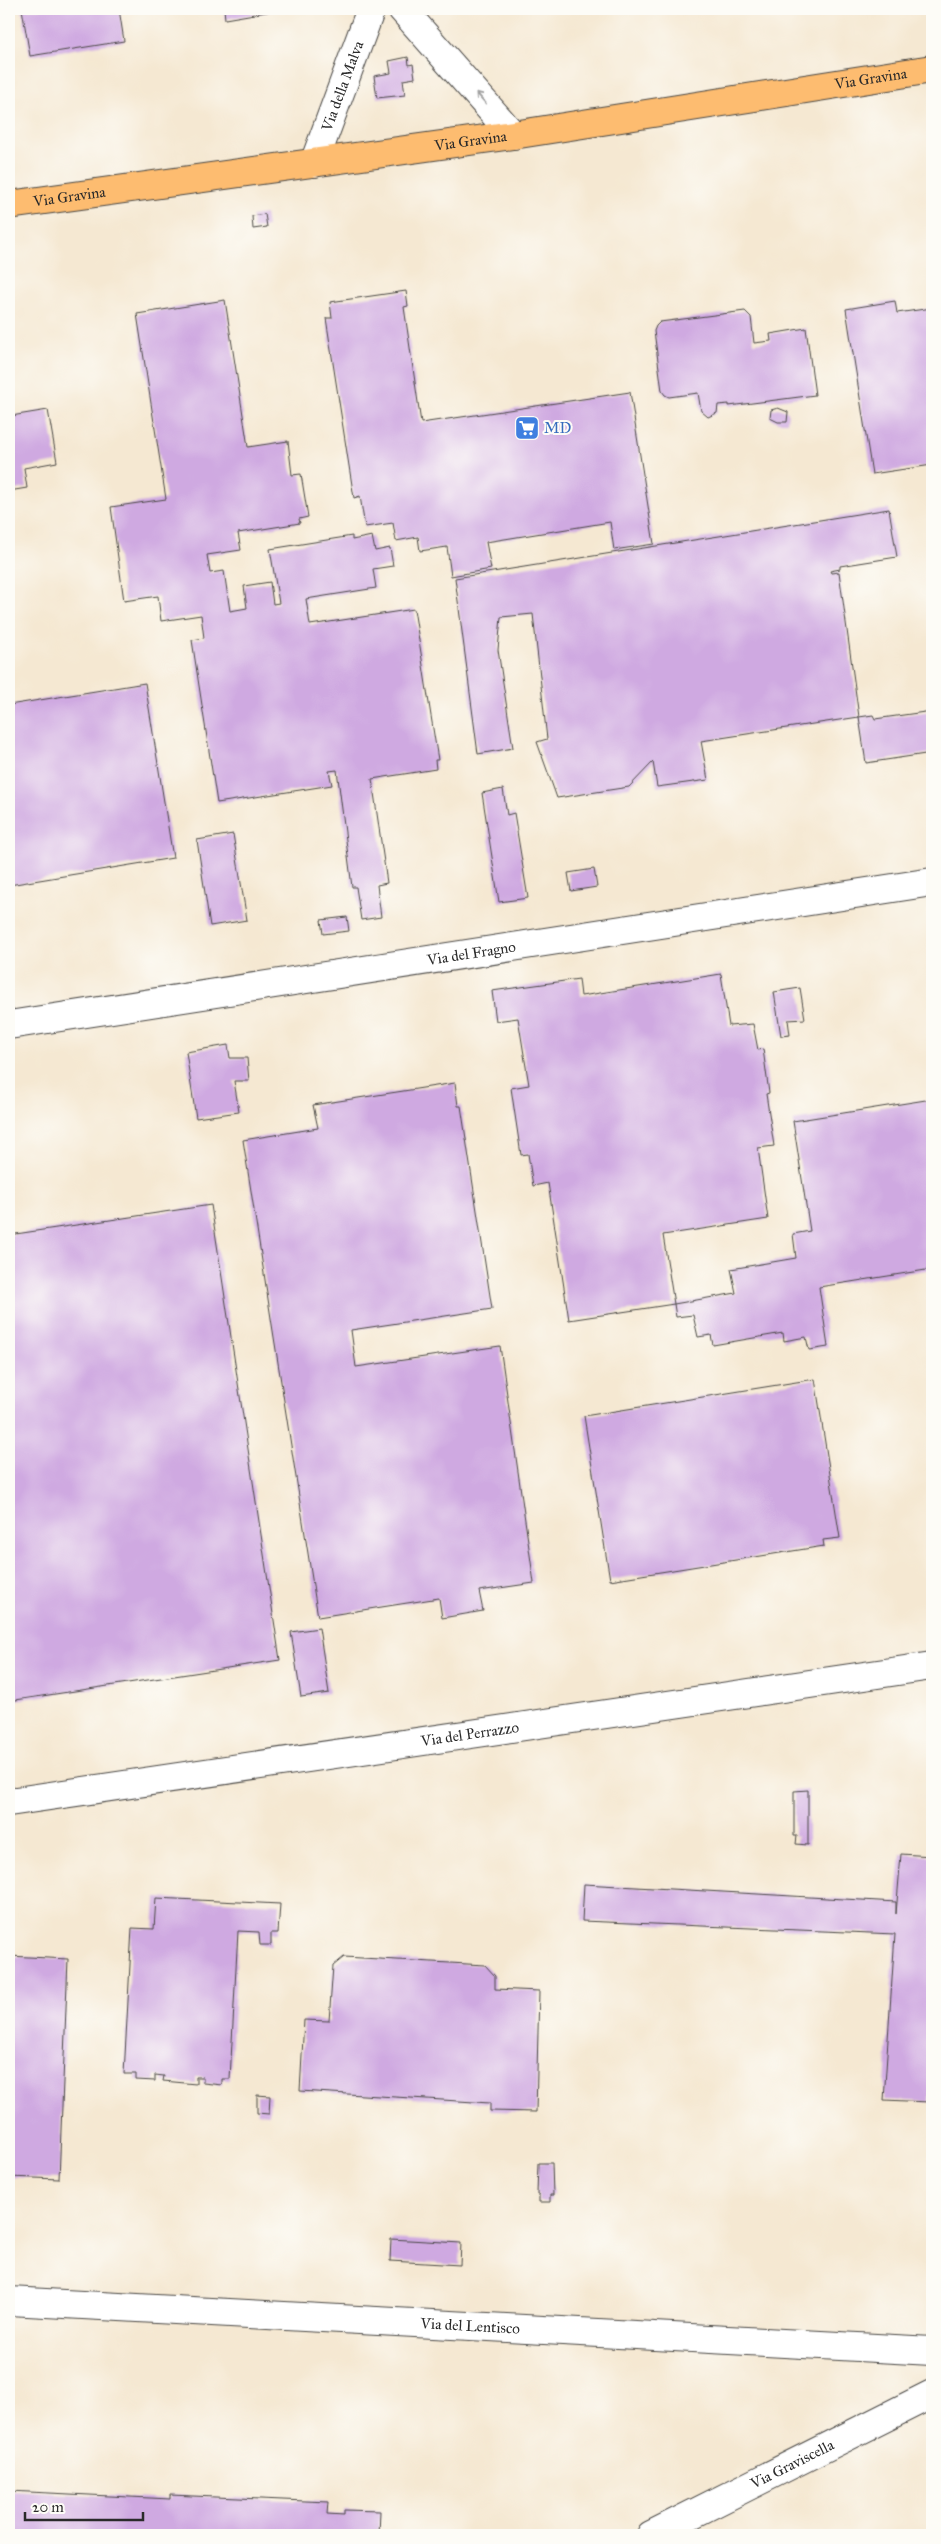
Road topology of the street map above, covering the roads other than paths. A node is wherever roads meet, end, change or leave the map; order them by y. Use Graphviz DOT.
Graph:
graph roads {
  1 [pos="371,9"];
  2 [pos="402,9"];
  3 [pos="932,69"];
  4 [pos="513,135"];
  5 [pos="314,163"];
  6 [pos="9,205"];
  7 [pos="932,882"];
  8 [pos="9,1025"];
  9 [pos="932,1666"];
  10 [pos="9,1802"];
  11 [pos="9,2301"];
  12 [pos="932,2351"];
  13 [pos="932,2394"];
  14 [pos="651,2535"];
  1 -- 5 [label="street, Via della Malva"];
  4 -- 2 [label="street, one-way"];
  3 -- 4 [label="main road, Via Gravina"];
  4 -- 5 [label="main road, Via Gravina"];
  5 -- 6 [label="main road, Via Gravina"];
  7 -- 8 [label="street, Via del Fragno"];
  9 -- 10 [label="street, Via del Perrazzo"];
  11 -- 12 [label="street, Via del Lentisco"];
  13 -- 14 [label="street, Via Graviscella"];
}
